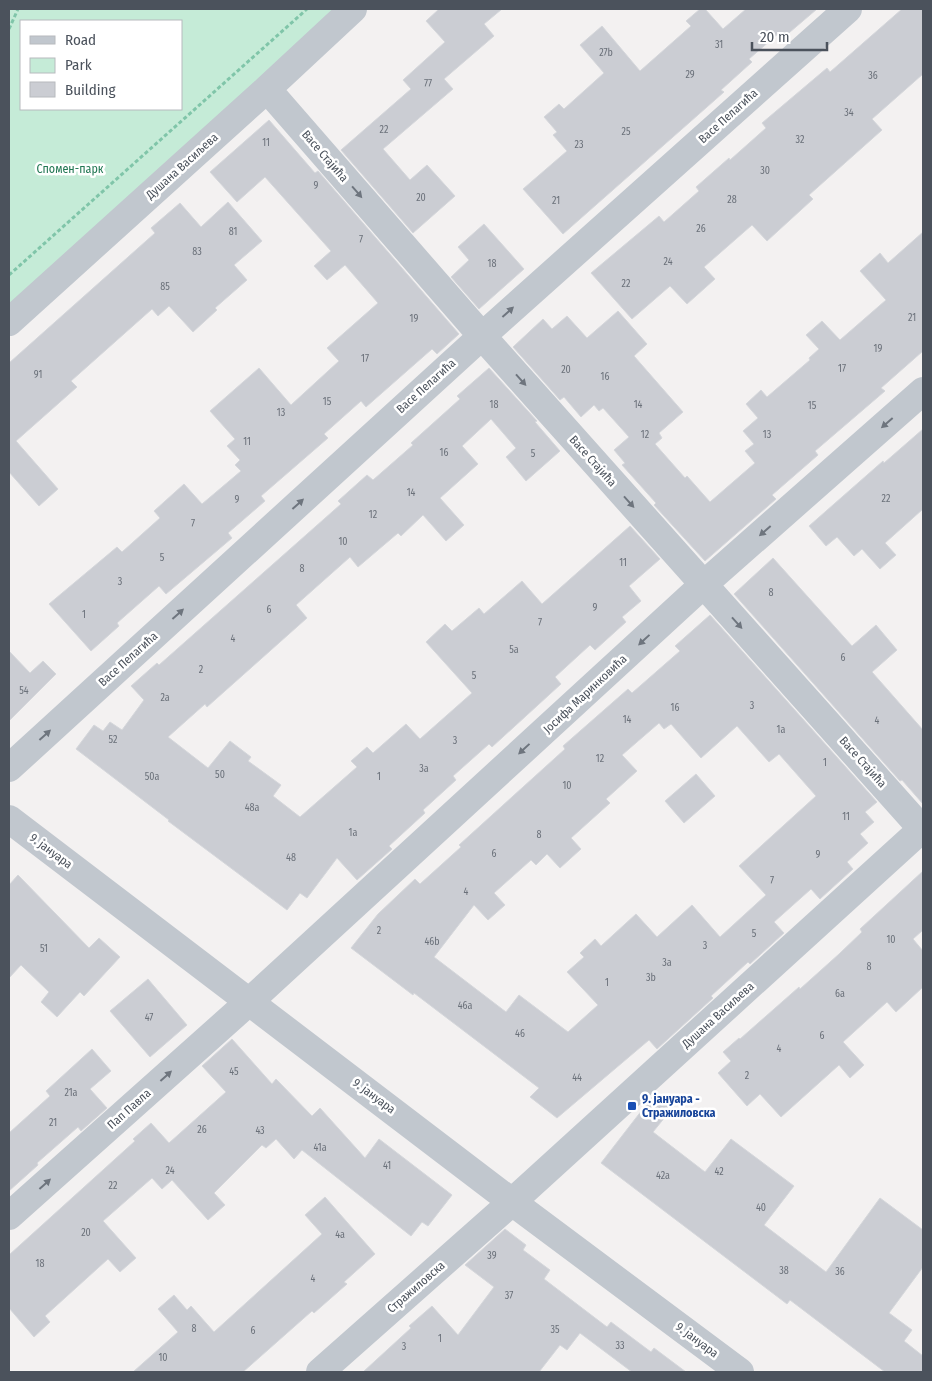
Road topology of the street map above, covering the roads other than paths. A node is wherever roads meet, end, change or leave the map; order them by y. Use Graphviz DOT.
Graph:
graph roads {
  1 [pos="353,9"];
  2 [pos="848,9"];
  3 [pos="267,89"];
  4 [pos="9,322"];
  5 [pos="482,336"];
  6 [pos="923,391"];
  7 [pos="703,586"];
  8 [pos="9,768"];
  9 [pos="9,819"];
  10 [pos="923,828"];
  11 [pos="250,1002"];
  12 [pos="512,1202"];
  13 [pos="9,1216"];
  14 [pos="320,1372"];
  15 [pos="740,1372"];
  1 -- 3 [label="street, Душана Васиљева"];
  5 -- 2 [label="street, Васе Пелагића, one-way"];
  3 -- 4 [label="street, Душана Васиљева"];
  3 -- 5 [label="street, Васе Стајића, one-way"];
  5 -- 7 [label="street, Васе Стајића, one-way"];
  8 -- 5 [label="street, Васе Пелагића, one-way"];
  6 -- 7 [label="street, Јосифа Маринковића, one-way"];
  7 -- 10 [label="street, Васе Стајића, one-way"];
  7 -- 11 [label="street, Јосифа Маринковића, one-way"];
  9 -- 11 [label="street, 9. јануара"];
  10 -- 12 [label="street, Душана Васиљева"];
  11 -- 12 [label="street, 9. јануара"];
  13 -- 11 [label="street, Пап Павла, one-way"];
  12 -- 14 [label="street, Стражиловска"];
  12 -- 15 [label="street, 9. јануара"];
}
